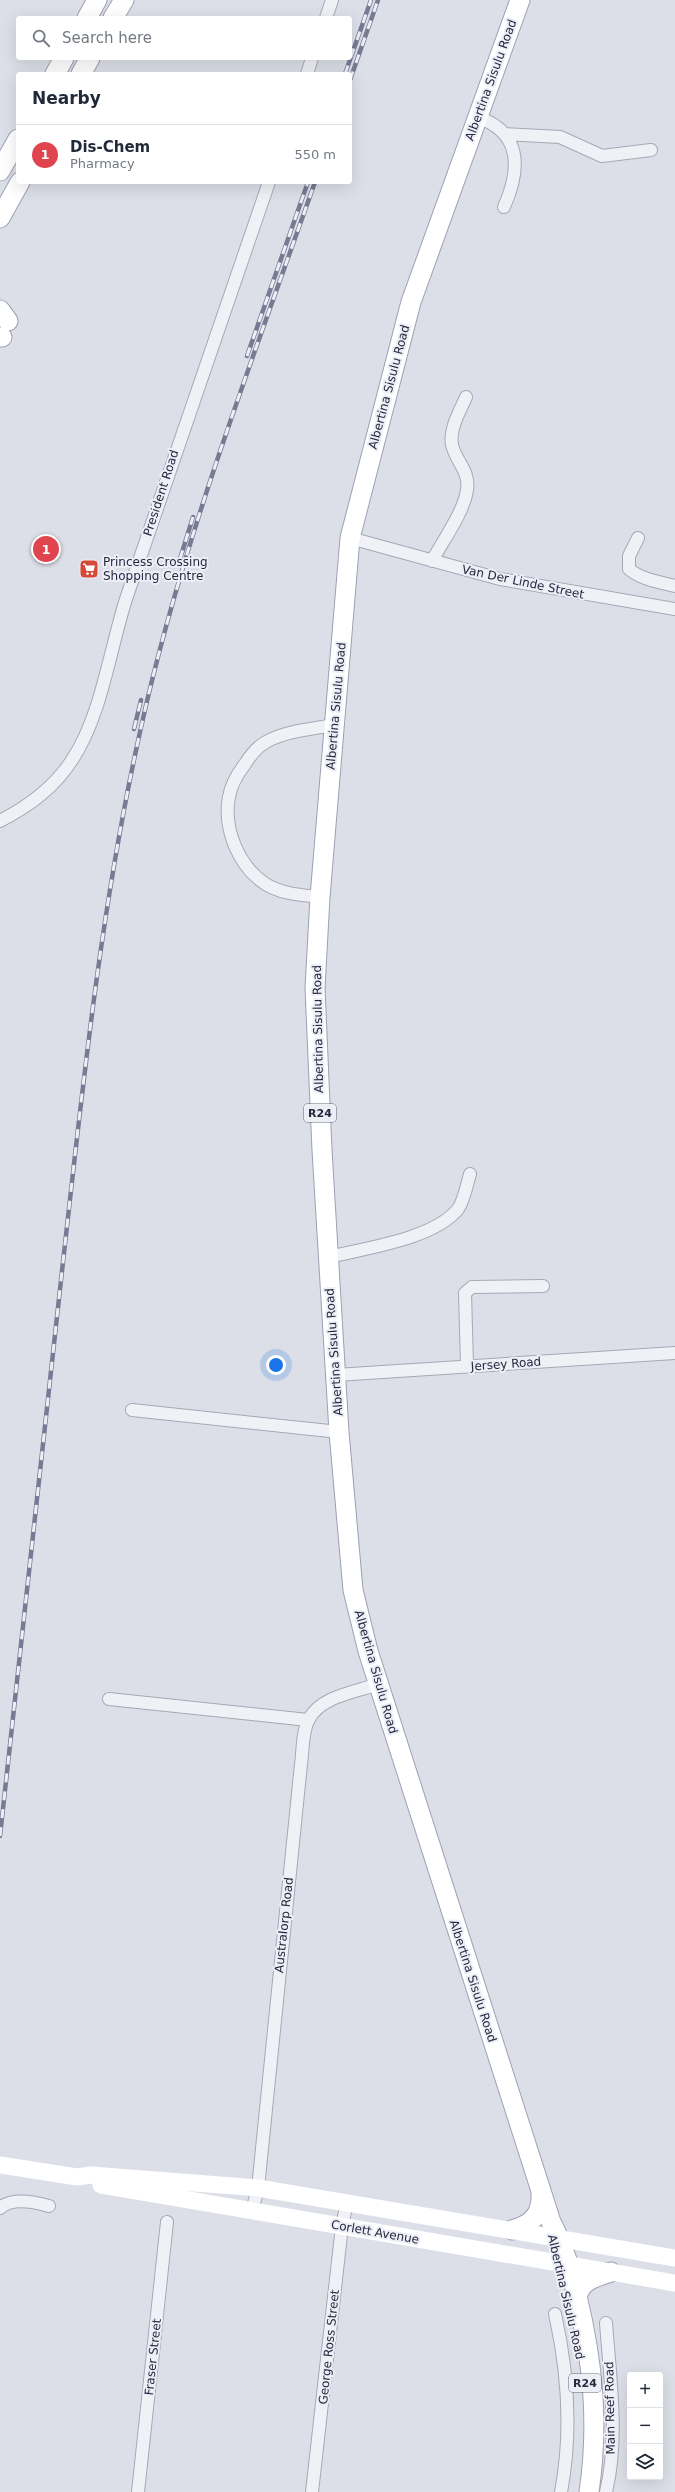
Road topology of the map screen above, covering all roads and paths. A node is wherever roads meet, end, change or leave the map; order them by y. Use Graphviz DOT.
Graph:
graph roads {
  1 [pos="97,0"];
  2 [pos="124,0"];
  3 [pos="332,0"];
  4 [pos="520,0"];
  5 [pos="87,16"];
  6 [pos="115,16"];
  7 [pos="327,16"];
  8 [pos="63,60"];
  9 [pos="89,60"];
  10 [pos="311,60"];
  11 [pos="56,72"];
  12 [pos="81,72"];
  13 [pos="308,72"];
  14 [pos="477,117"];
  15 [pos="505,134"];
  16 [pos="16,143"];
  17 [pos="651,150"];
  18 [pos="0,171"];
  19 [pos="19,184"];
  20 [pos="268,184"];
  21 [pos="504,207"];
  22 [pos="0,218"];
  23 [pos="466,396"];
  24 [pos="350,538"];
  25 [pos="638,538"];
  26 [pos="432,561"];
  27 [pos="675,586"];
  28 [pos="675,609"];
  29 [pos="334,725"];
  30 [pos="0,821"];
  31 [pos="320,897"];
  32 [pos="470,1174"];
  33 [pos="329,1257"];
  34 [pos="543,1286"];
  35 [pos="675,1353"];
  36 [pos="467,1366"];
  37 [pos="336,1374"];
  38 [pos="132,1410"];
  39 [pos="339,1432"];
  40 [pos="378,1684"];
  41 [pos="109,1699"];
  42 [pos="308,1720"];
  43 [pos="0,2165"];
  44 [pos="77,2177"];
  45 [pos="258,2188"];
  46 [pos="541,2191"];
  47 [pos="347,2202"];
  48 [pos="50,2206"];
  49 [pos="0,2208"];
  50 [pos="252,2211"];
  51 [pos="167,2222"];
  52 [pos="342,2226"];
  53 [pos="512,2230"];
  54 [pos="553,2233"];
  55 [pos="675,2258"];
  56 [pos="563,2265"];
  57 [pos="611,2272"];
  58 [pos="675,2283"];
  59 [pos="577,2298"];
  60 [pos="555,2314"];
  61 [pos="606,2323"];
  62 [pos="138,2492"];
  63 [pos="312,2492"];
  64 [pos="561,2492"];
  65 [pos="581,2492"];
  66 [pos="589,2492"];
  67 [pos="606,2492"];
  1 -- 5 [label="main road"];
  2 -- 6 [label="main road"];
  3 -- 7 [label="street"];
  4 -- 14 [label="main road, Albertina Sisulu Road / R24"];
  8 -- 11 [label="main road"];
  9 -- 12 [label="main road"];
  10 -- 13 [label="street"];
  14 -- 15 [label="street"];
  14 -- 24 [label="main road, Albertina Sisulu Road / R24"];
  15 -- 17 [label="street"];
  15 -- 21 [label="street"];
  16 -- 18 [label="main road"];
  19 -- 22 [label="main road"];
  20 -- 30 [label="street, President Road"];
  23 -- 26 [label="street"];
  24 -- 26 [label="street, Van Der Linde Street"];
  24 -- 29 [label="main road, Albertina Sisulu Road / R24"];
  25 -- 27 [label="street"];
  26 -- 28 [label="street, Van Der Linde Street"];
  29 -- 31 [label="main road, Albertina Sisulu Road / R24"];
  29 -- 31 [label="street"];
  31 -- 33 [label="main road, Albertina Sisulu Road / R24"];
  32 -- 33 [label="street"];
  33 -- 37 [label="main road, Albertina Sisulu Road / R24"];
  34 -- 36 [label="street"];
  35 -- 36 [label="street, Jersey Road"];
  36 -- 37 [label="street, Jersey Road"];
  37 -- 39 [label="main road, Albertina Sisulu Road / R24"];
  38 -- 39 [label="street"];
  39 -- 40 [label="main road, Albertina Sisulu Road / R24"];
  40 -- 42 [label="street"];
  40 -- 46 [label="main road, Albertina Sisulu Road / R24"];
  41 -- 42 [label="street"];
  42 -- 45 [label="street, Australorp Road"];
  43 -- 44 [label="street, Corlett Avenue"];
  44 -- 45 [label="street, Corlett Avenue"];
  44 -- 50 [label="street, Corlett Avenue"];
  45 -- 47 [label="street, Corlett Avenue"];
  45 -- 50 [label="street, Australorp Road"];
  46 -- 53 [label="main road"];
  46 -- 54 [label="main road, Albertina Sisulu Road / R24"];
  47 -- 52 [label="street, George Ross Street"];
  47 -- 53 [label="street, Corlett Avenue"];
  48 -- 49 [label="street"];
  50 -- 52 [label="street, Corlett Avenue"];
  51 -- 62 [label="street, Fraser Street"];
  52 -- 56 [label="street, Corlett Avenue"];
  52 -- 63 [label="street, George Ross Street"];
  53 -- 54 [label="street, Corlett Avenue"];
  54 -- 55 [label="street, Corlett Avenue"];
  54 -- 56 [label="main road, Albertina Sisulu Road / R24"];
  56 -- 57 [label="street, Corlett Avenue"];
  56 -- 59 [label="main road, Albertina Sisulu Road / R24"];
  56 -- 65 [label="main road, Albertina Sisulu Road / R24"];
  57 -- 58 [label="street, Corlett Avenue"];
  57 -- 59 [label="main road"];
  59 -- 66 [label="main road, Albertina Sisulu Road / R24"];
  60 -- 64 [label="street"];
  61 -- 67 [label="street, Main Reef Road"];
}
